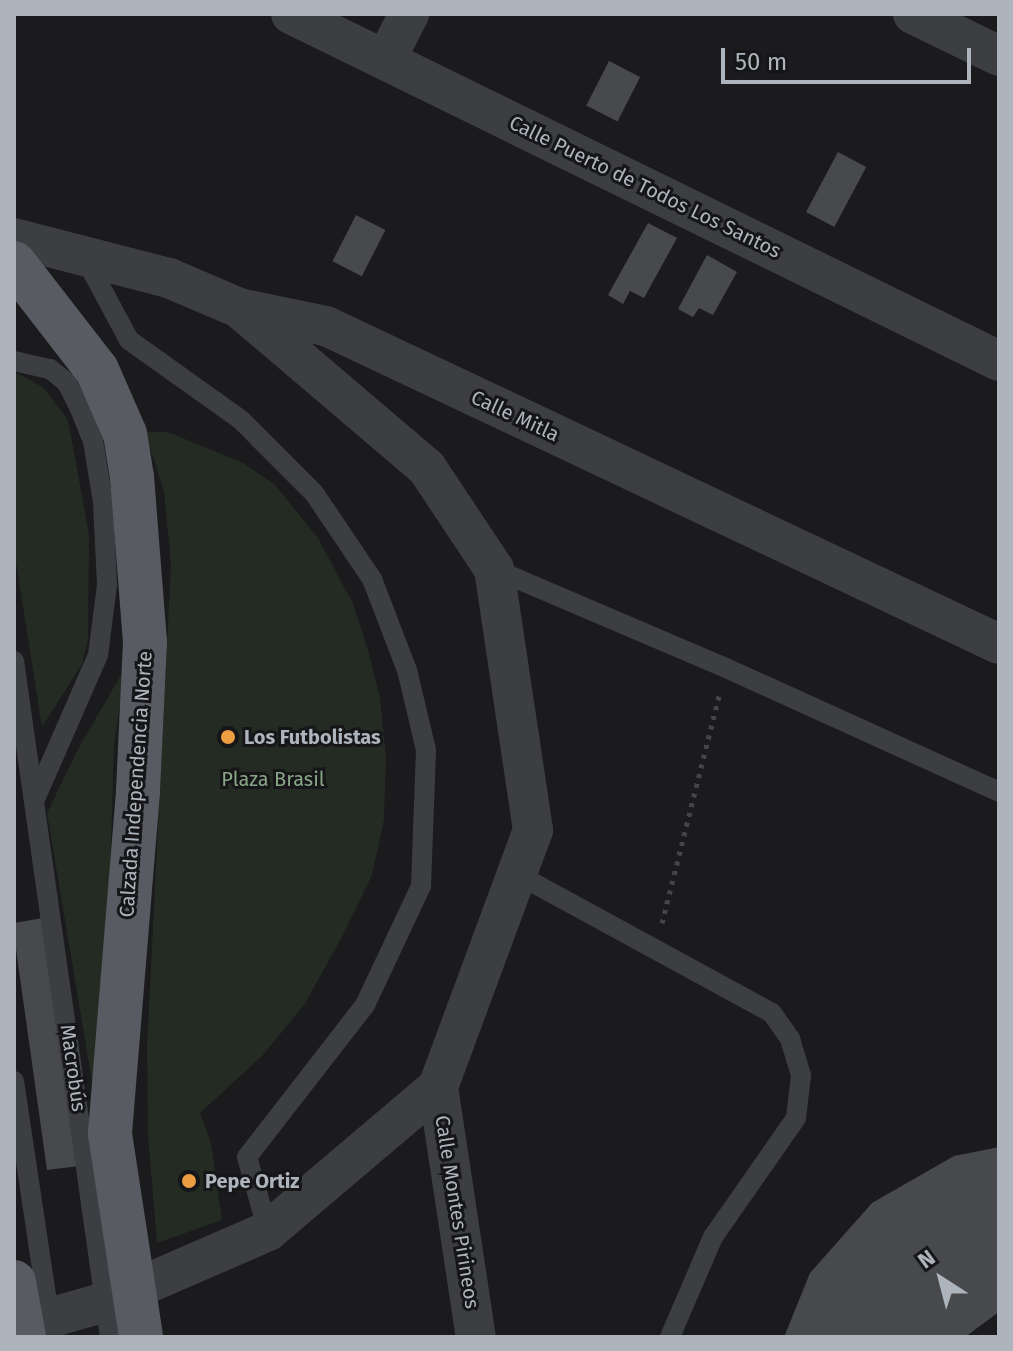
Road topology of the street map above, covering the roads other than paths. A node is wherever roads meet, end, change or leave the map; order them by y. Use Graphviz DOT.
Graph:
graph roads {
  1 [pos="291,14"];
  2 [pos="409,14"];
  3 [pos="913,14"];
  4 [pos="999,56"];
  5 [pos="386,59"];
  6 [pos="14,238"];
  7 [pos="82,253"];
  8 [pos="14,263"];
  9 [pos="239,308"];
  10 [pos="14,361"];
  11 [pos="999,361"];
  12 [pos="494,569"];
  13 [pos="997,639"];
  14 [pos="14,661"];
  15 [pos="999,792"];
  16 [pos="35,799"];
  17 [pos="517,874"];
  18 [pos="14,1081"];
  19 [pos="438,1087"];
  20 [pos="268,1231"];
  21 [pos="14,1282"];
  22 [pos="116,1309"];
  23 [pos="33,1330"];
  24 [pos="141,1337"];
  25 [pos="476,1337"];
  26 [pos="670,1337"];
  1 -- 5 [label="street, Calle Puerto de Todos Los Santos"];
  2 -- 5 [label="street"];
  3 -- 4 [label="street"];
  5 -- 11 [label="street, Calle Puerto de Todos Los Santos"];
  6 -- 7 [label="street, Calle Mitla"];
  7 -- 9 [label="street, Calle Mitla"];
  7 -- 20 [label="lane"];
  8 -- 22 [label="main road, Calzada Independencia Norte"];
  9 -- 12 [label="street"];
  9 -- 13 [label="street, Calle Mitla"];
  10 -- 16 [label="lane"];
  12 -- 15 [label="lane"];
  12 -- 17 [label="street"];
  14 -- 16 [label="lane, Macrobús"];
  16 -- 22 [label="lane, Macrobús"];
  17 -- 19 [label="street"];
  17 -- 26 [label="lane"];
  18 -- 23 [label="lane"];
  19 -- 20 [label="street"];
  19 -- 25 [label="street, Calle Montes Pirineos"];
  20 -- 22 [label="street"];
  21 -- 23 [label="main road"];
  22 -- 23 [label="street"];
  22 -- 24 [label="main road, Calzada Independencia Norte"];
}
